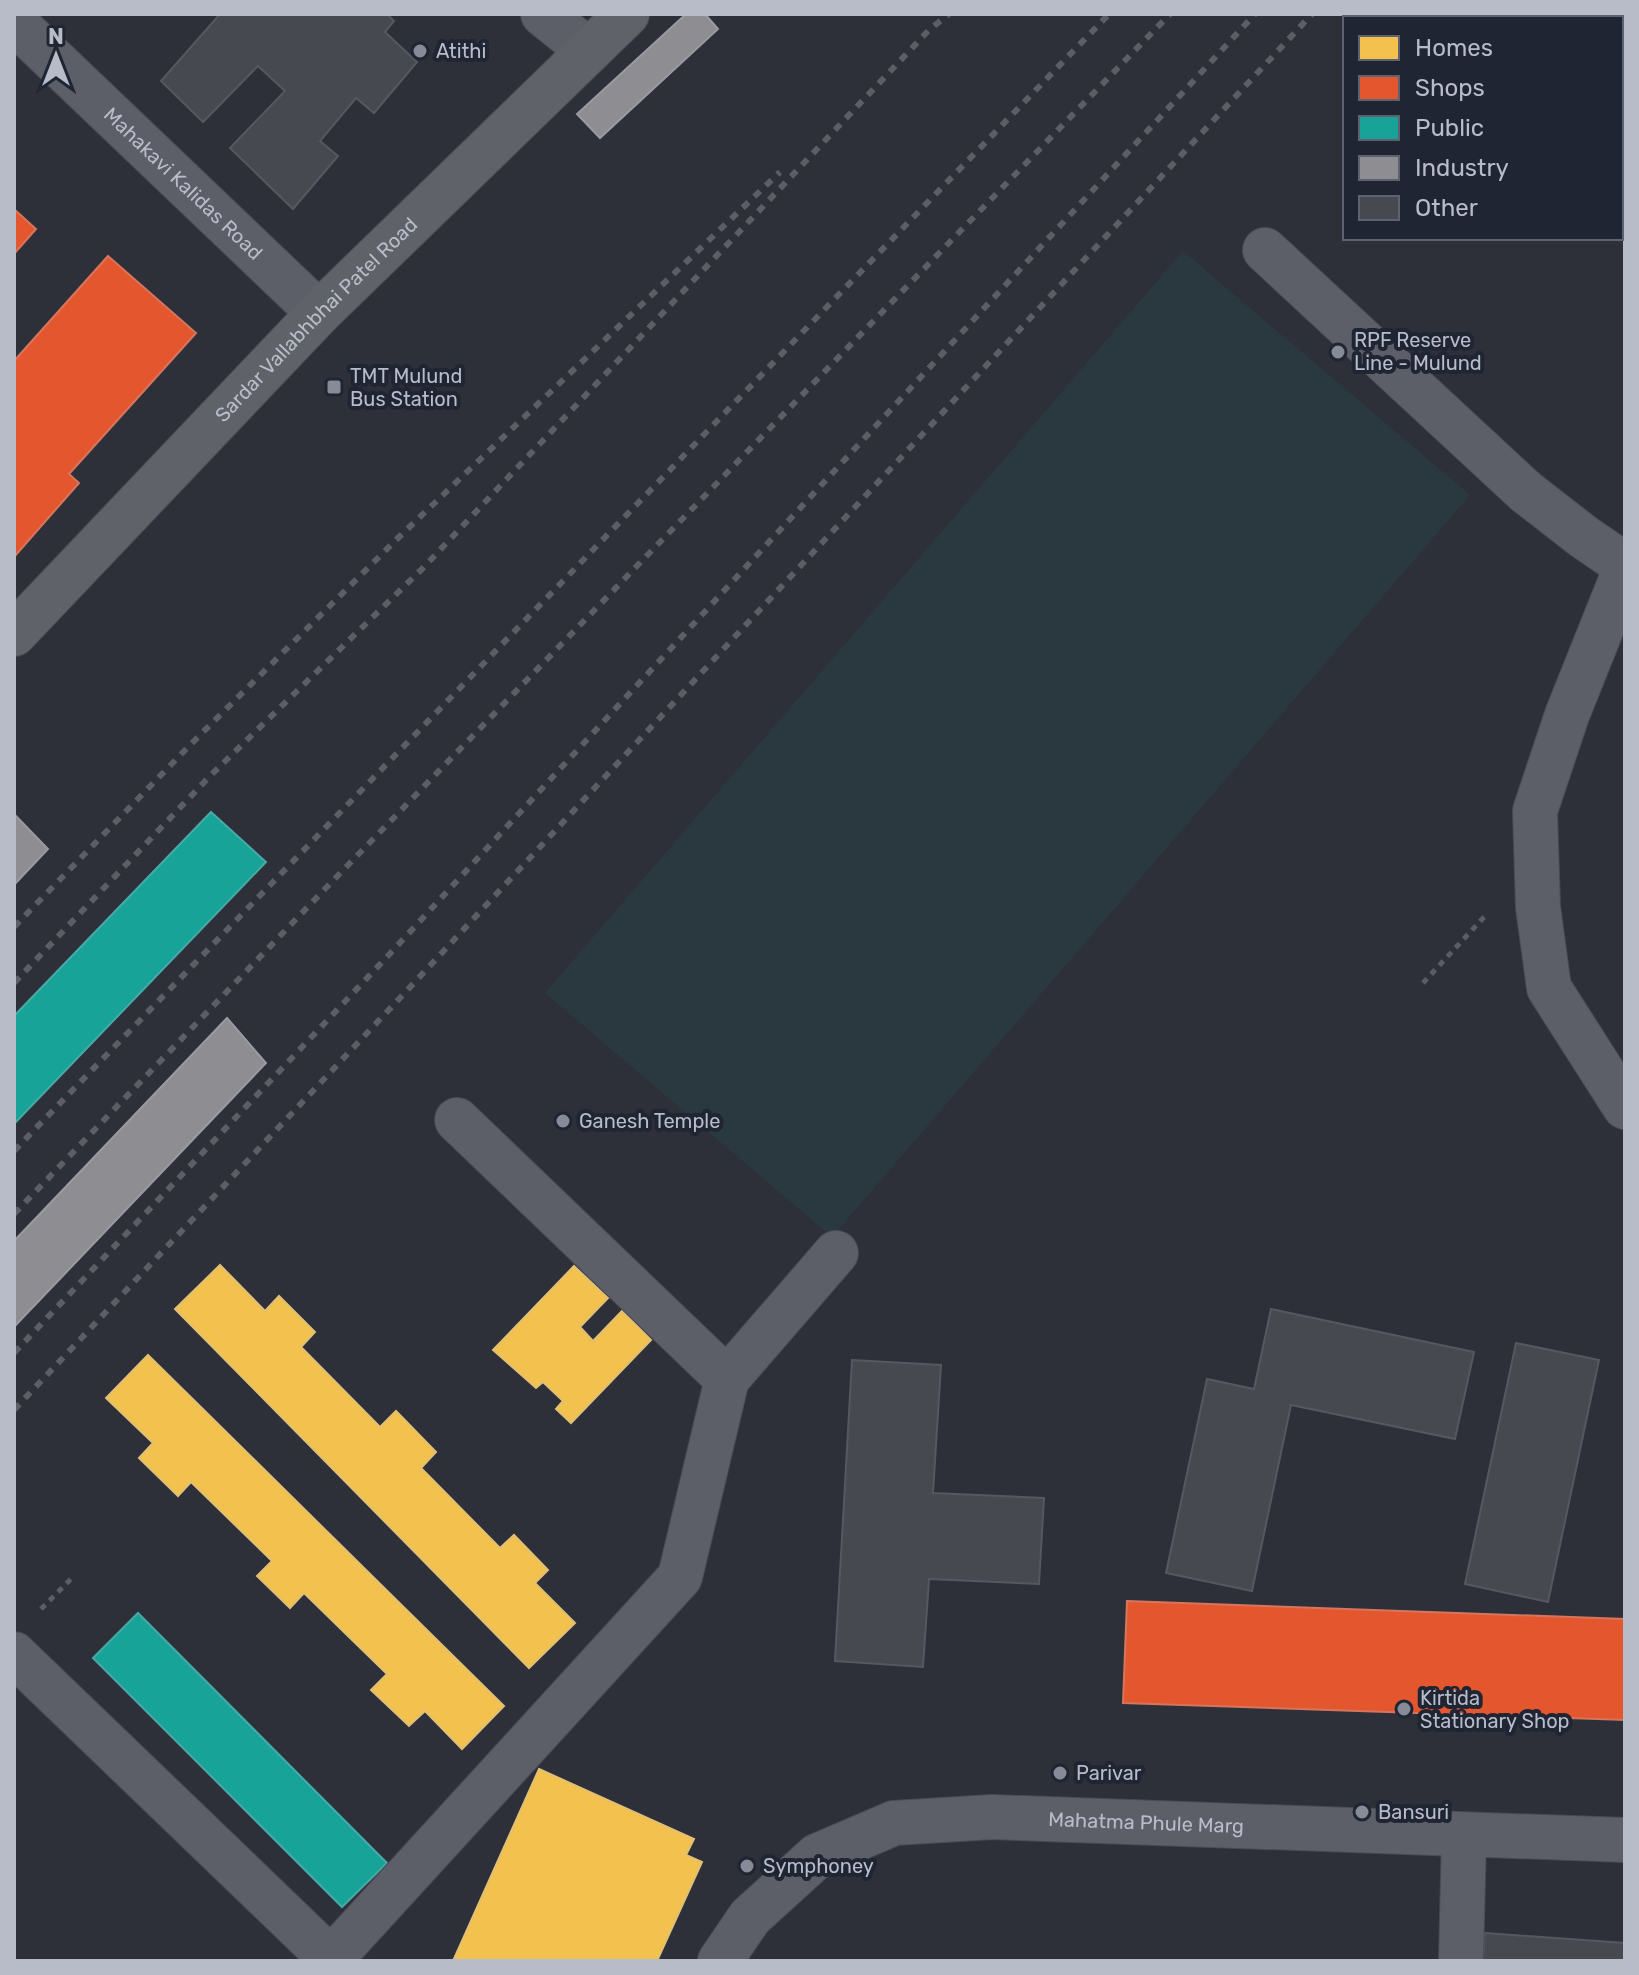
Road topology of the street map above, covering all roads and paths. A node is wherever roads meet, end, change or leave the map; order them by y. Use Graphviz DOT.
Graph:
graph roads {
  1 [pos="543,14"];
  2 [pos="627,14"];
  3 [pos="14,22"];
  4 [pos="589,51"];
  5 [pos="1265,250"];
  6 [pos="319,313"];
  7 [pos="1625,567"];
  8 [pos="14,634"];
  9 [pos="1538,907"];
  10 [pos="1423,983"];
  11 [pos="1625,1107"];
  12 [pos="457,1120"];
  13 [pos="836,1253"];
  14 [pos="727,1379"];
  15 [pos="74,1576"];
  16 [pos="34,1616"];
  17 [pos="14,1654"];
  18 [pos="1464,1835"];
  19 [pos="1625,1840"];
  20 [pos="720,1961"];
  21 [pos="1461,1961"];
  1 -- 4 [label="street"];
  2 -- 4 [label="main road, Sardar Vallabhbhai Patel Road"];
  3 -- 6 [label="street, Mahakavi Kalidas Road"];
  4 -- 6 [label="main road, Sardar Vallabhbhai Patel Road"];
  5 -- 7 [label="street"];
  6 -- 8 [label="main road, Sardar Vallabhbhai Patel Road"];
  7 -- 9 [label="street"];
  9 -- 10 [label="path"];
  9 -- 11 [label="street"];
  12 -- 14 [label="street"];
  13 -- 14 [label="street"];
  14 -- 17 [label="street"];
  15 -- 16 [label="path"];
  18 -- 19 [label="street, Mahatma Phule Marg"];
  18 -- 20 [label="street, Mahatma Phule Marg"];
  18 -- 21 [label="street"];
}
